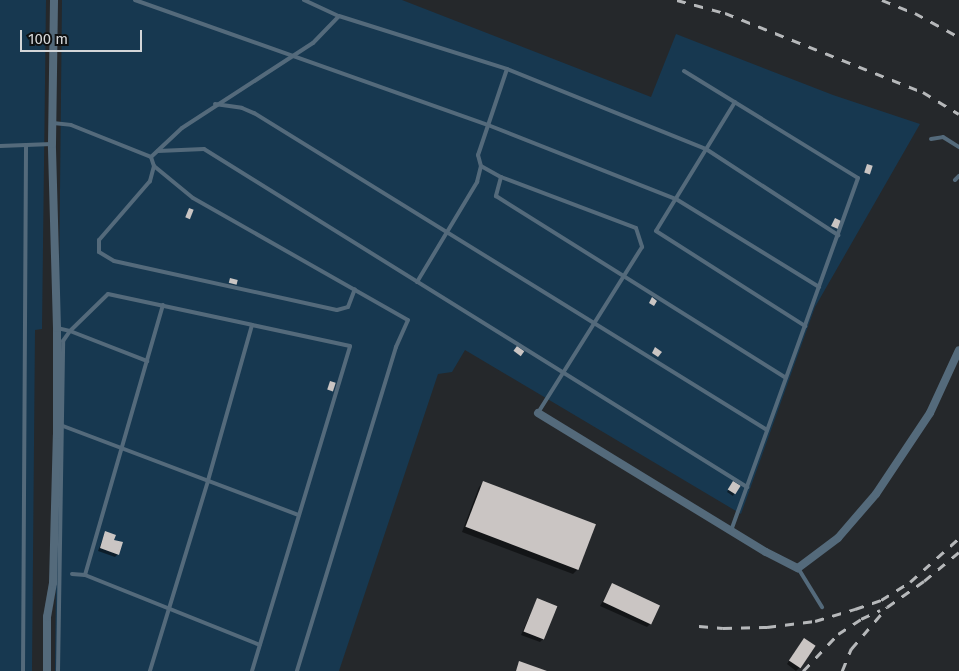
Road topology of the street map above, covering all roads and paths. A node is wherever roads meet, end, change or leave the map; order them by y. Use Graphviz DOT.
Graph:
graph roads {
  1 [pos="54,0"];
  2 [pos="135,0"];
  3 [pos="304,0"];
  4 [pos="339,16"];
  5 [pos="294,56"];
  6 [pos="507,70"];
  7 [pos="684,70"];
  8 [pos="735,102"];
  9 [pos="215,104"];
  10 [pos="52,123"];
  11 [pos="488,125"];
  12 [pos="931,139"];
  13 [pos="52,144"];
  14 [pos="26,145"];
  15 [pos="0,146"];
  16 [pos="959,147"];
  17 [pos="706,149"];
  18 [pos="158,151"];
  19 [pos="151,158"];
  20 [pos="154,166"];
  21 [pos="481,166"];
  22 [pos="959,176"];
  23 [pos="501,177"];
  24 [pos="954,180"];
  25 [pos="676,199"];
  26 [pos="446,233"];
  27 [pos="838,235"];
  28 [pos="624,275"];
  29 [pos="417,282"];
  30 [pos="819,287"];
  31 [pos="355,289"];
  32 [pos="163,305"];
  33 [pos="594,324"];
  34 [pos="252,325"];
  35 [pos="805,326"];
  36 [pos="57,328"];
  37 [pos="70,331"];
  38 [pos="959,350"];
  39 [pos="146,361"];
  40 [pos="563,373"];
  41 [pos="786,378"];
  42 [pos="538,414"];
  43 [pos="63,426"];
  44 [pos="767,430"];
  45 [pos="120,447"];
  46 [pos="208,481"];
  47 [pos="747,487"];
  48 [pos="299,515"];
  49 [pos="731,530"];
  50 [pos="798,568"];
  51 [pos="72,574"];
  52 [pos="85,575"];
  53 [pos="822,607"];
  54 [pos="168,610"];
  55 [pos="260,645"];
  56 [pos="23,671"];
  57 [pos="47,671"];
  58 [pos="58,671"];
  59 [pos="150,671"];
  60 [pos="252,671"];
  61 [pos="297,671"];
  1 -- 10 [label="street"];
  2 -- 5 [label="lane"];
  3 -- 4 [label="lane"];
  4 -- 5 [label="lane"];
  4 -- 6 [label="lane"];
  5 -- 9 [label="lane"];
  5 -- 11 [label="lane"];
  6 -- 11 [label="lane"];
  6 -- 17 [label="lane"];
  7 -- 8 [label="lane"];
  8 -- 17 [label="lane"];
  8 -- 27 [label="lane"];
  9 -- 18 [label="lane"];
  9 -- 26 [label="lane"];
  10 -- 13 [label="street"];
  10 -- 19 [label="lane"];
  11 -- 21 [label="lane"];
  11 -- 25 [label="lane"];
  12 -- 16 [label="lane"];
  13 -- 14 [label="lane"];
  13 -- 36 [label="street"];
  14 -- 15 [label="lane"];
  14 -- 56 [label="lane"];
  17 -- 25 [label="lane"];
  17 -- 27 [label="lane"];
  18 -- 19 [label="lane"];
  18 -- 29 [label="lane"];
  19 -- 20 [label="lane"];
  20 -- 31 [label="lane"];
  20 -- 31 [label="lane"];
  21 -- 23 [label="lane"];
  21 -- 26 [label="lane"];
  22 -- 24 [label="lane"];
  23 -- 28 [label="lane"];
  23 -- 28 [label="lane"];
  25 -- 30 [label="lane"];
  25 -- 35 [label="lane"];
  26 -- 29 [label="lane"];
  26 -- 33 [label="lane"];
  27 -- 30 [label="lane"];
  28 -- 33 [label="lane"];
  28 -- 41 [label="lane"];
  29 -- 40 [label="lane"];
  30 -- 35 [label="lane"];
  31 -- 61 [label="lane"];
  32 -- 34 [label="lane"];
  32 -- 37 [label="lane"];
  32 -- 39 [label="lane"];
  33 -- 40 [label="lane"];
  33 -- 44 [label="lane"];
  34 -- 46 [label="lane"];
  34 -- 48 [label="lane"];
  35 -- 41 [label="lane"];
  36 -- 37 [label="lane"];
  36 -- 57 [label="street"];
  37 -- 39 [label="lane"];
  37 -- 43 [label="lane"];
  38 -- 50 [label="street"];
  39 -- 45 [label="lane"];
  40 -- 42 [label="lane"];
  40 -- 47 [label="lane"];
  41 -- 44 [label="lane"];
  42 -- 49 [label="street"];
  43 -- 45 [label="lane"];
  43 -- 58 [label="lane"];
  44 -- 47 [label="lane"];
  45 -- 46 [label="lane"];
  45 -- 52 [label="lane"];
  46 -- 48 [label="lane"];
  46 -- 54 [label="lane"];
  47 -- 49 [label="lane"];
  48 -- 55 [label="lane"];
  49 -- 50 [label="street"];
  50 -- 53 [label="lane"];
  51 -- 52 [label="lane"];
  52 -- 54 [label="lane"];
  54 -- 55 [label="lane"];
  54 -- 59 [label="lane"];
  55 -- 60 [label="lane"];
}
